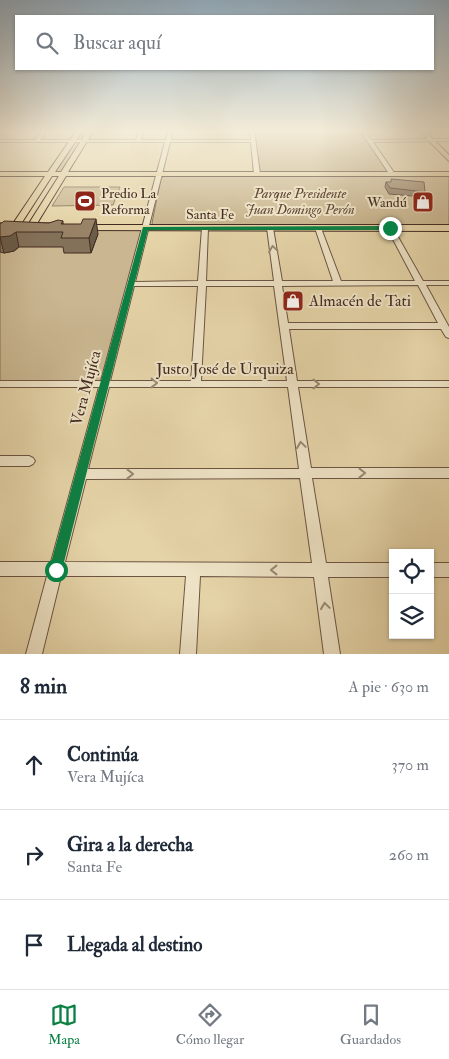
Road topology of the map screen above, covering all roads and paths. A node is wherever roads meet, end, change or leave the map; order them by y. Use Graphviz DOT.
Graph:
graph roads {
  1 [pos="60,161"];
  2 [pos="72,161"];
  3 [pos="164,161"];
  4 [pos="255,161"];
  5 [pos="383,161"];
  6 [pos="0,174"];
  7 [pos="51,174"];
  8 [pos="64,174"];
  9 [pos="160,174"];
  10 [pos="257,174"];
  11 [pos="392,174"];
  12 [pos="449,174"];
  13 [pos="2,228"];
  14 [pos="14,228"];
  15 [pos="72,228"];
  16 [pos="146,228"];
  17 [pos="205,228"];
  18 [pos="270,228"];
  19 [pos="318,228"];
  20 [pos="390,228"];
  21 [pos="449,228"];
  22 [pos="202,283"];
  23 [pos="278,283"];
  24 [pos="338,283"];
  25 [pos="420,283"];
  26 [pos="449,283"];
  27 [pos="130,284"];
  28 [pos="284,326"];
  29 [pos="444,326"];
  30 [pos="449,335"];
  31 [pos="105,383"];
  32 [pos="0,384"];
  33 [pos="196,384"];
  34 [pos="292,384"];
  35 [pos="449,384"];
  36 [pos="0,461"];
  37 [pos="29,461"];
  38 [pos="449,472"];
  39 [pos="81,474"];
  40 [pos="306,474"];
  41 [pos="0,569"];
  42 [pos="56,570"];
  43 [pos="193,570"];
  44 [pos="320,570"];
  45 [pos="389,570"];
  46 [pos="434,570"];
  47 [pos="449,570"];
  48 [pos="34,654"];
  49 [pos="188,654"];
  50 [pos="332,654"];
  1 -- 7 [label="main road"];
  2 -- 8 [label="main road"];
  3 -- 9 [label="street, Vera Mujíca"];
  4 -- 10 [label="street"];
  5 -- 11 [label="street"];
  6 -- 7 [label="main road"];
  7 -- 8 [label="main road"];
  7 -- 14 [label="main road"];
  8 -- 9 [label="main road"];
  8 -- 14 [label="main road"];
  9 -- 10 [label="main road"];
  9 -- 16 [label="street, Vera Mujíca"];
  10 -- 11 [label="main road"];
  11 -- 12 [label="main road"];
  13 -- 14 [label="main road"];
  15 -- 16 [label="main road, Santa Fe"];
  16 -- 17 [label="main road, Santa Fe"];
  16 -- 27 [label="street, Vera Mujíca"];
  17 -- 18 [label="main road, Santa Fe"];
  17 -- 22 [label="street"];
  18 -- 19 [label="main road, Santa Fe"];
  23 -- 18 [label="street, one-way"];
  19 -- 20 [label="main road, Santa Fe"];
  19 -- 24 [label="street"];
  20 -- 21 [label="main road, Santa Fe"];
  20 -- 25 [label="street"];
  22 -- 23 [label="street"];
  22 -- 27 [label="street"];
  22 -- 33 [label="street"];
  23 -- 24 [label="street"];
  23 -- 28 [label="street"];
  24 -- 25 [label="street"];
  25 -- 26 [label="street"];
  25 -- 29 [label="street"];
  27 -- 31 [label="street, Vera Mujíca"];
  28 -- 29 [label="street"];
  28 -- 34 [label="street"];
  29 -- 30 [label="street"];
  31 -- 32 [label="street, Justo José de Urquiza"];
  31 -- 33 [label="street, Justo José de Urquiza, one-way"];
  31 -- 39 [label="street, Vera Mujíca"];
  33 -- 34 [label="street, Justo José de Urquiza"];
  34 -- 35 [label="street, Justo José de Urquiza, one-way"];
  40 -- 34 [label="street, one-way"];
  36 -- 37 [label="street"];
  40 -- 38 [label="street, one-way"];
  39 -- 40 [label="street, one-way"];
  39 -- 42 [label="street, Vera Mujíca"];
  40 -- 44 [label="street"];
  41 -- 42 [label="street"];
  42 -- 43 [label="street"];
  42 -- 48 [label="street, Vera Mujíca"];
  44 -- 43 [label="street, one-way"];
  43 -- 49 [label="street"];
  44 -- 45 [label="street"];
  50 -- 44 [label="street, one-way"];
  46 -- 47 [label="street"];
}
